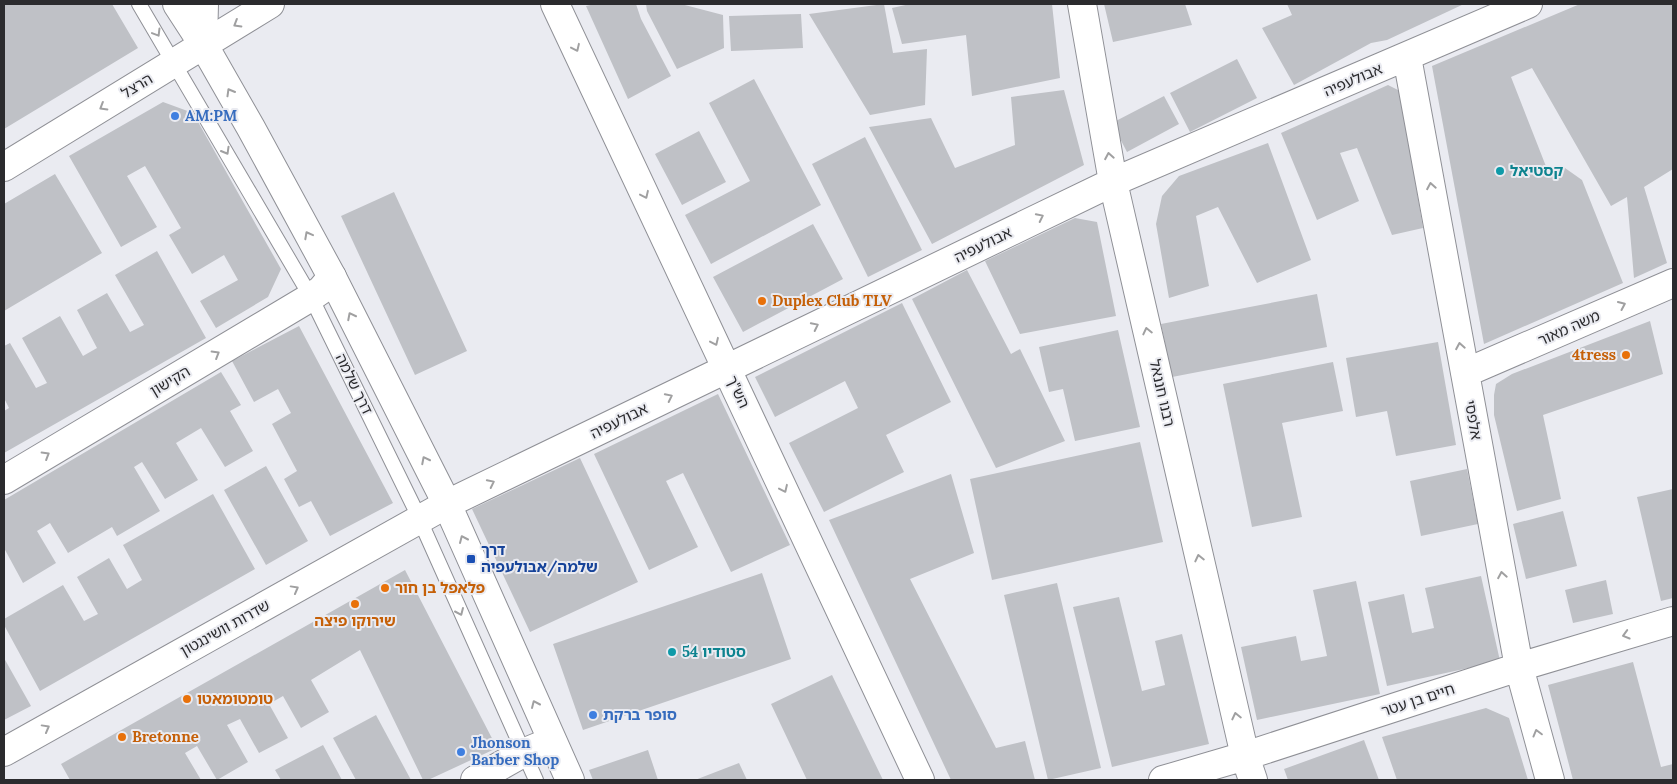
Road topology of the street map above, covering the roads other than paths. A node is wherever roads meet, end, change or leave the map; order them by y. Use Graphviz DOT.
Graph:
graph roads {
  1 [pos="139,4"];
  2 [pos="177,4"];
  3 [pos="204,4"];
  4 [pos="270,4"];
  5 [pos="555,4"];
  6 [pos="1082,4"];
  7 [pos="1528,4"];
  8 [pos="203,44"];
  9 [pos="1407,57"];
  10 [pos="175,63"];
  11 [pos="4,167"];
  12 [pos="1113,182"];
  13 [pos="332,277"];
  14 [pos="1673,283"];
  15 [pos="311,298"];
  16 [pos="727,368"];
  17 [pos="1465,373"];
  18 [pos="4,480"];
  19 [pos="447,504"];
  20 [pos="419,520"];
  21 [pos="1673,621"];
  22 [pos="1519,667"];
  23 [pos="552,741"];
  24 [pos="4,752"];
  25 [pos="523,752"];
  26 [pos="1249,768"];
  27 [pos="475,780"];
  28 [pos="536,780"];
  29 [pos="570,780"];
  30 [pos="920,780"];
  31 [pos="1163,780"];
  32 [pos="1550,780"];
  1 -- 10 [label="lane, דרך שלמה, one-way"];
  2 -- 8 [label="street, דרך שלמה"];
  3 -- 8 [label="street"];
  4 -- 8 [label="street, הרצל, one-way"];
  5 -- 16 [label="street, הש\"ך, one-way"];
  12 -- 6 [label="street, רבנו חננאל, one-way"];
  7 -- 9 [label="street, אבולעפיה"];
  8 -- 10 [label="street, הרצל"];
  13 -- 8 [label="street, דרך שלמה, one-way"];
  9 -- 12 [label="street, אבולעפיה"];
  17 -- 9 [label="street, אלפסי, one-way"];
  10 -- 11 [label="street, הרצל, one-way"];
  10 -- 15 [label="lane, דרך שלמה, one-way"];
  16 -- 12 [label="street, אבולעפיה, one-way"];
  26 -- 12 [label="street, רבנו חננאל, one-way"];
  13 -- 15 [label="street, הקישון"];
  19 -- 13 [label="street, דרך שלמה, one-way"];
  17 -- 14 [label="street, משה מאור, one-way"];
  18 -- 15 [label="street, הקישון, one-way"];
  15 -- 20 [label="lane, דרך שלמה"];
  19 -- 16 [label="street, אבולעפיה, one-way"];
  16 -- 30 [label="street, הש\"ך, one-way"];
  22 -- 17 [label="street, אלפסי, one-way"];
  19 -- 20 [label="street, שדרות וושינגטון"];
  23 -- 19 [label="street, דרך שלמה, one-way"];
  24 -- 20 [label="street, שדרות וושינגטון, one-way"];
  20 -- 25 [label="lane, דרך שלמה, one-way"];
  21 -- 22 [label="street, חיים בן עטר, one-way"];
  22 -- 26 [label="street, חיים בן עטר"];
  32 -- 22 [label="street, אלפסי, one-way"];
  23 -- 25 [label="street"];
  23 -- 29 [label="street, דרך שלמה"];
  25 -- 27 [label="street"];
  25 -- 28 [label="lane, דרך שלמה"];
  26 -- 31 [label="street, חיים בן עטר"];
}
